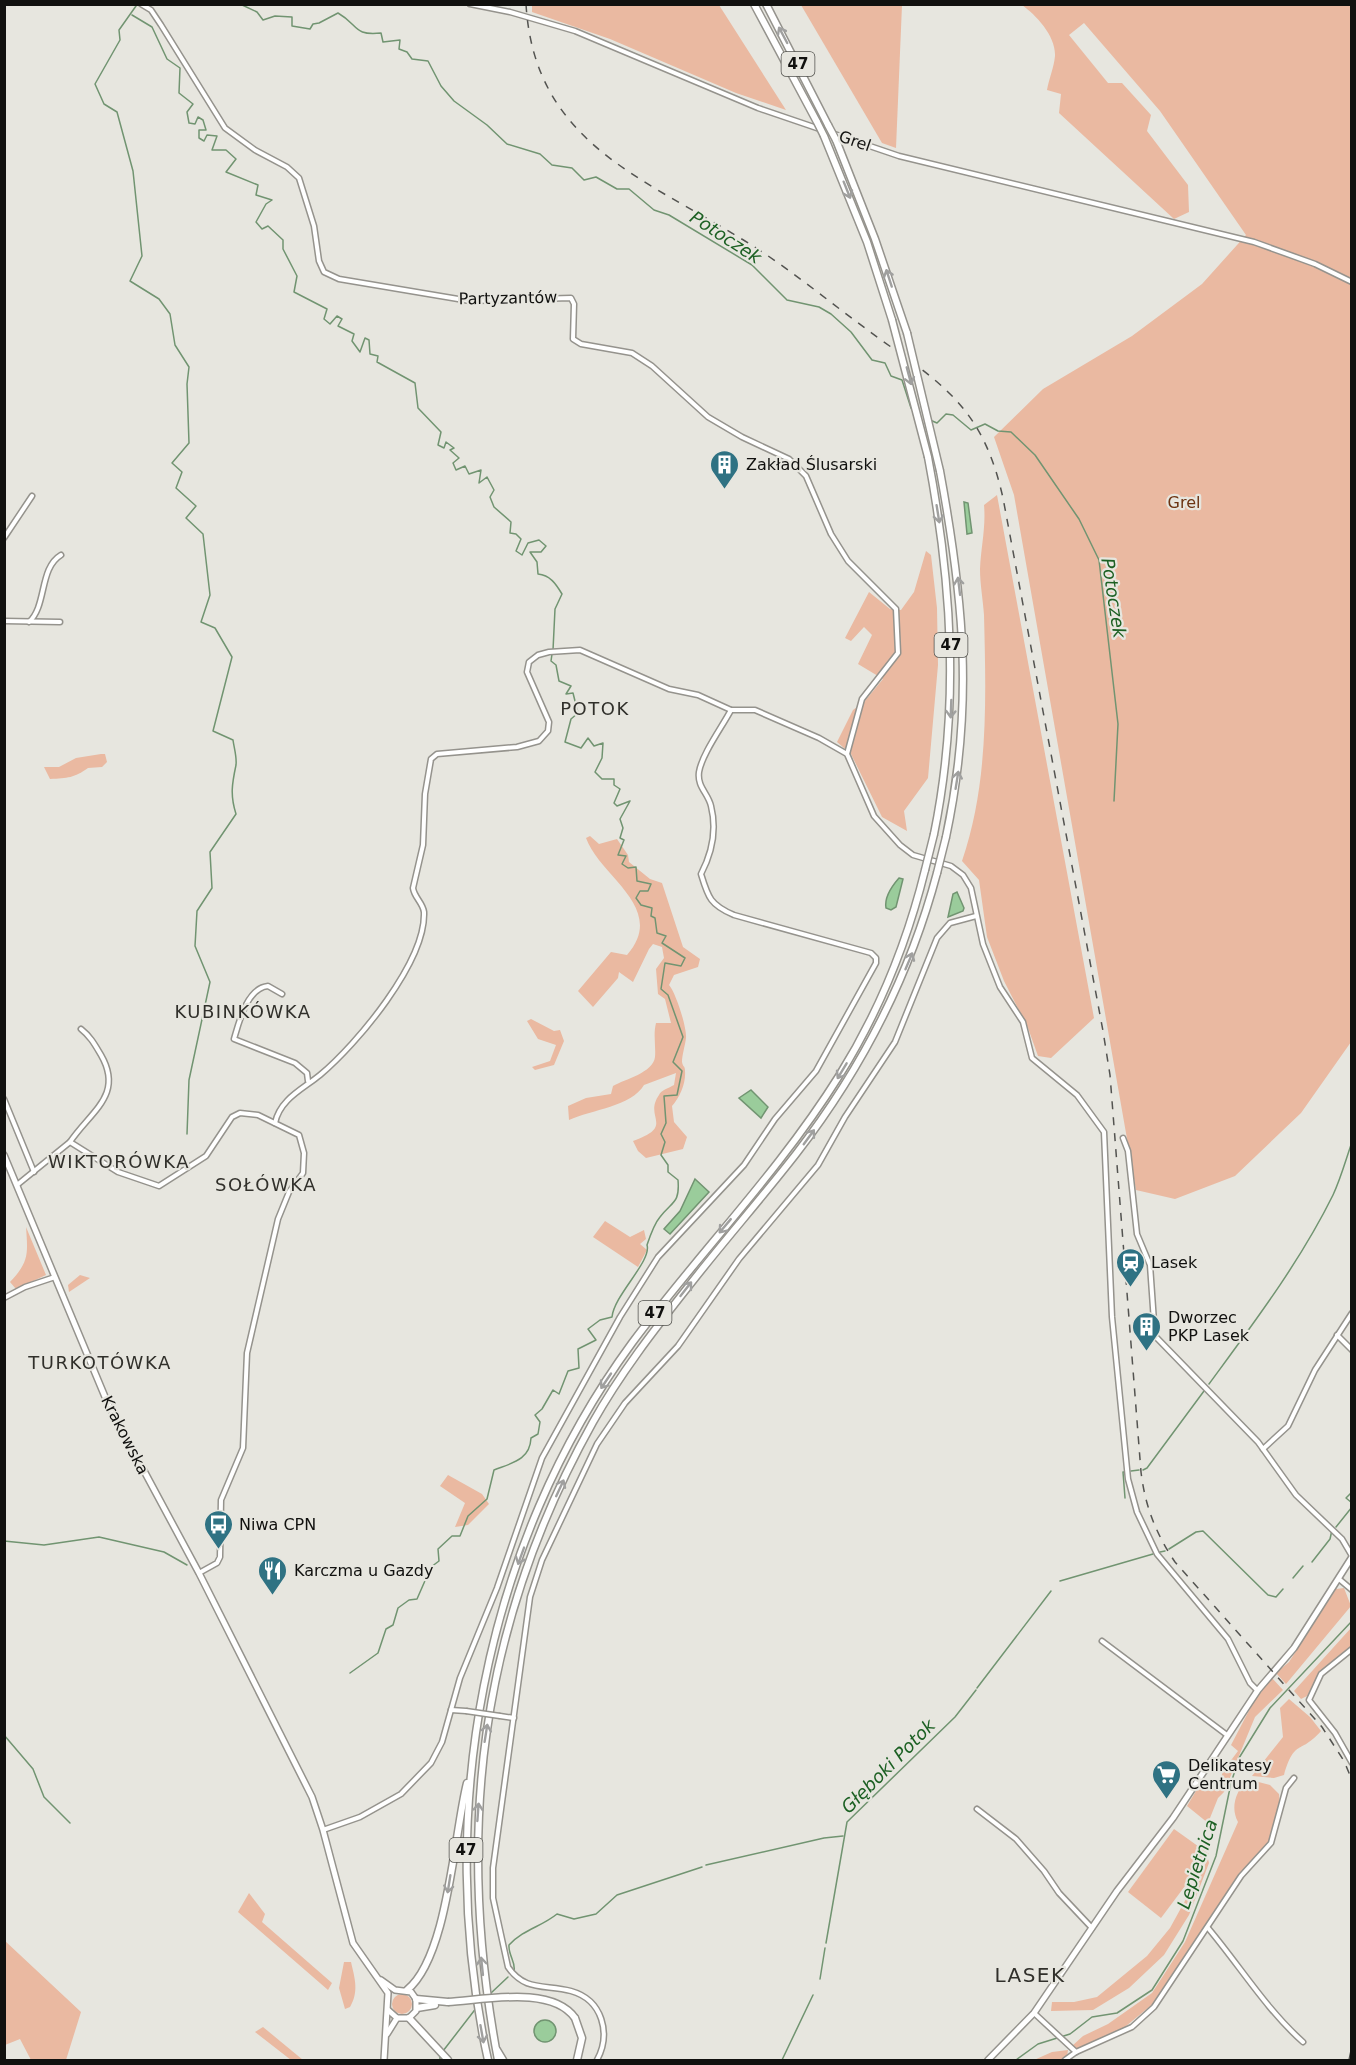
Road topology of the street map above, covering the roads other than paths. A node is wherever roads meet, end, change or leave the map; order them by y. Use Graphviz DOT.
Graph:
graph roads {
  1 [pos="141,4"];
  2 [pos="470,4"];
  3 [pos="754,4"];
  4 [pos="766,4"];
  5 [pos="1352,282"];
  6 [pos="32,496"];
  7 [pos="4,538"];
  8 [pos="61,555"];
  9 [pos="4,621"];
  10 [pos="29,622"];
  11 [pos="60,622"];
  12 [pos="731,710"];
  13 [pos="847,754"];
  14 [pos="976,916"];
  15 [pos="282,994"];
  16 [pos="81,1029"];
  17 [pos="308,1083"];
  18 [pos="4,1099"];
  19 [pos="275,1123"];
  20 [pos="1123,1138"];
  21 [pos="70,1142"];
  22 [pos="4,1155"];
  23 [pos="34,1172"];
  24 [pos="17,1185"];
  25 [pos="55,1277"];
  26 [pos="4,1298"];
  27 [pos="1352,1313"];
  28 [pos="1337,1335"];
  29 [pos="1352,1350"];
  30 [pos="1263,1449"];
  31 [pos="1352,1556"];
  32 [pos="199,1573"];
  33 [pos="1338,1579"];
  34 [pos="1351,1589"];
  35 [pos="1101,1641"];
  36 [pos="1352,1649"];
  37 [pos="1258,1690"];
  38 [pos="451,1710"];
  39 [pos="514,1718"];
  40 [pos="1227,1736"];
  41 [pos="1352,1763"];
  42 [pos="471,1765"];
  43 [pos="1294,1778"];
  44 [pos="977,1809"];
  45 [pos="323,1830"];
  46 [pos="1092,1928"];
  47 [pos="1208,1928"];
  48 [pos="377,1978"];
  49 [pos="397,1990"];
  50 [pos="406,1990"];
  51 [pos="389,1998"];
  52 [pos="416,1999"];
  53 [pos="435,2003"];
  54 [pos="417,2008"];
  55 [pos="388,2010"];
  56 [pos="1034,2013"];
  57 [pos="397,2018"];
  58 [pos="409,2018"];
  59 [pos="385,2041"];
  60 [pos="1303,2042"];
  61 [pos="495,2044"];
  62 [pos="1076,2052"];
  63 [pos="384,2061"];
  64 [pos="448,2061"];
  65 [pos="488,2061"];
  66 [pos="498,2061"];
  67 [pos="503,2061"];
  68 [pos="577,2061"];
  69 [pos="597,2061"];
  70 [pos="988,2061"];
  71 [pos="1065,2061"];
  1 -- 13 [label="street, Partyzantów"];
  2 -- 5 [label="street, Grel"];
  3 -- 42 [label="main road, 47, one-way, bridge"];
  61 -- 4 [label="main road, 47, one-way, bridge"];
  6 -- 7 [label="street"];
  8 -- 10 [label="street"];
  9 -- 10 [label="street"];
  10 -- 11 [label="street"];
  12 -- 13 [label="street"];
  12 -- 17 [label="street"];
  12 -- 38 [label="street"];
  13 -- 14 [label="street"];
  14 -- 37 [label="street"];
  14 -- 39 [label="street"];
  15 -- 17 [label="street"];
  16 -- 21 [label="street"];
  17 -- 19 [label="street"];
  18 -- 23 [label="street"];
  19 -- 21 [label="street"];
  19 -- 32 [label="street"];
  20 -- 30 [label="street"];
  21 -- 23 [label="street"];
  22 -- 24 [label="main road, Krakowska"];
  23 -- 24 [label="street"];
  24 -- 25 [label="main road, Krakowska"];
  25 -- 26 [label="street"];
  25 -- 32 [label="main road, Krakowska"];
  27 -- 28 [label="street"];
  28 -- 29 [label="street"];
  28 -- 30 [label="street"];
  30 -- 31 [label="street"];
  31 -- 33 [label="main road"];
  32 -- 45 [label="main road, Krakowska"];
  33 -- 34 [label="street"];
  33 -- 37 [label="main road"];
  35 -- 40 [label="street"];
  36 -- 41 [label="street"];
  37 -- 40 [label="main road"];
  38 -- 39 [label="street, bridge"];
  38 -- 45 [label="street"];
  39 -- 69 [label="street"];
  40 -- 46 [label="main road"];
  42 -- 50 [label="main road, one-way"];
  42 -- 65 [label="main road, 47, one-way"];
  43 -- 47 [label="street"];
  44 -- 46 [label="street"];
  45 -- 48 [label="main road, Krakowska"];
  46 -- 56 [label="main road"];
  47 -- 60 [label="street"];
  47 -- 62 [label="street"];
  48 -- 49 [label="main road"];
  48 -- 51 [label="main road, Krakowska"];
  49 -- 50 [label="main road"];
  49 -- 51 [label="main road"];
  50 -- 52 [label="main road"];
  51 -- 55 [label="main road"];
  52 -- 53 [label="main road"];
  52 -- 54 [label="main road"];
  53 -- 54 [label="main road"];
  53 -- 68 [label="main road, bridge"];
  54 -- 58 [label="main road"];
  55 -- 57 [label="main road"];
  55 -- 59 [label="main road"];
  56 -- 62 [label="street"];
  56 -- 70 [label="main road"];
  57 -- 58 [label="main road"];
  57 -- 59 [label="main road"];
  58 -- 64 [label="main road"];
  59 -- 63 [label="main road"];
  61 -- 66 [label="main road, 47"];
  61 -- 67 [label="main road"];
  62 -- 71 [label="street"];
}
